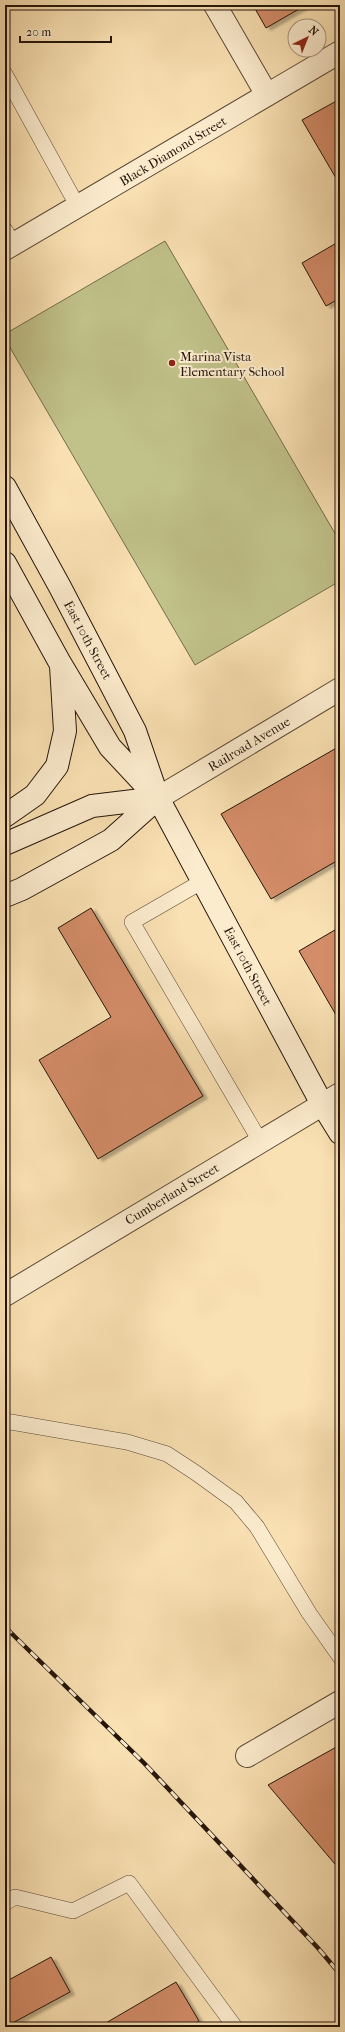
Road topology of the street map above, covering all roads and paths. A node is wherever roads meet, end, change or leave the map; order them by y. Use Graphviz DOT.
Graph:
graph roads {
  1 [pos="214,5"];
  2 [pos="340,52"];
  3 [pos="5,74"];
  4 [pos="267,95"];
  5 [pos="78,207"];
  6 [pos="8,241"];
  7 [pos="5,487"];
  8 [pos="5,563"];
  9 [pos="60,663"];
  10 [pos="340,689"];
  11 [pos="158,798"];
  12 [pos="5,816"];
  13 [pos="5,844"];
  14 [pos="203,881"];
  15 [pos="5,896"];
  16 [pos="331,1099"];
  17 [pos="340,1133"];
  18 [pos="260,1142"];
  19 [pos="5,1295"];
  20 [pos="5,1421"];
  21 [pos="340,1656"];
  22 [pos="340,1702"];
  23 [pos="247,1756"];
  24 [pos="5,1904"];
  25 [pos="235,2027"];
  1 -- 4 [label="main road"];
  2 -- 4 [label="main road, Black Diamond Street"];
  3 -- 5 [label="lane"];
  4 -- 5 [label="main road, Black Diamond Street"];
  5 -- 6 [label="main road, Black Diamond Street"];
  7 -- 11 [label="main road, East 10th Street"];
  8 -- 9 [label="main road, East 10th Street"];
  9 -- 11 [label="main road, East 10th Street"];
  9 -- 12 [label="main road"];
  10 -- 11 [label="main road, Railroad Avenue"];
  11 -- 13 [label="main road, Railroad Avenue"];
  11 -- 14 [label="main road, East 10th Street"];
  11 -- 15 [label="main road, Railroad Avenue"];
  14 -- 16 [label="main road, East 10th Street"];
  14 -- 18 [label="lane"];
  16 -- 17 [label="main road, East 10th Street"];
  16 -- 18 [label="main road, Cumberland Street"];
  18 -- 19 [label="main road, Cumberland Street"];
  20 -- 21 [label="lane"];
  22 -- 23 [label="main road"];
  24 -- 25 [label="lane"];
}
